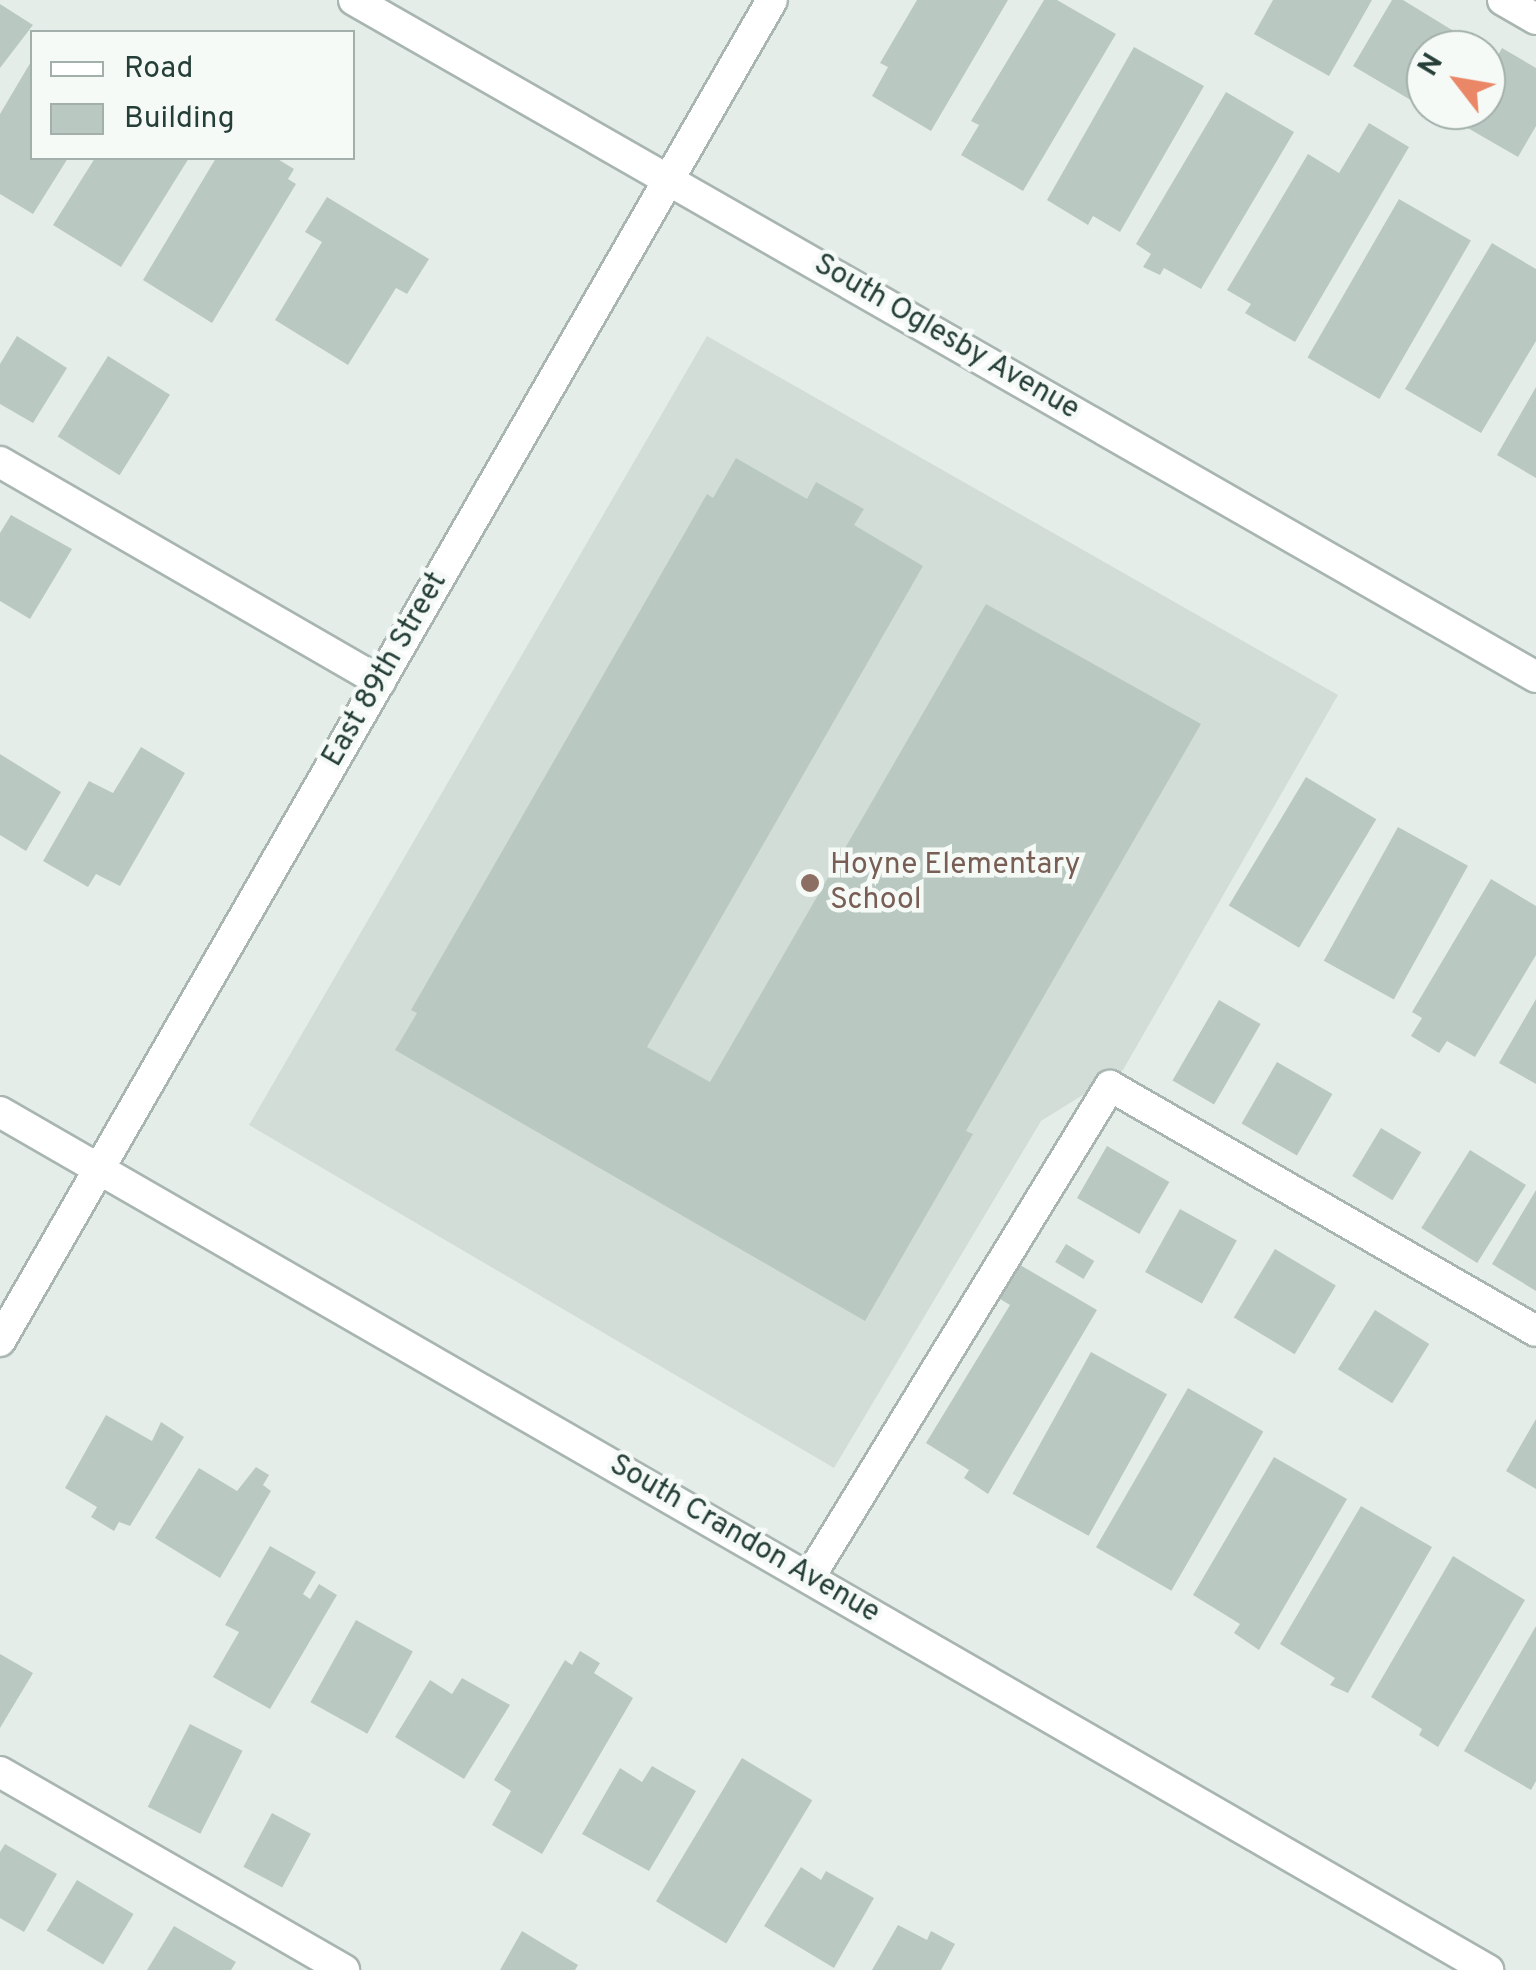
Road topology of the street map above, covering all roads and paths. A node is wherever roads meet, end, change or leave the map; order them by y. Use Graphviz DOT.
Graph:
graph roads {
  1 [pos="354,0"];
  2 [pos="772,0"];
  3 [pos="1503,0"];
  4 [pos="1536,19"];
  5 [pos="670,179"];
  6 [pos="0,462"];
  7 [pos="1536,677"];
  8 [pos="380,680"];
  9 [pos="0,1112"];
  10 [pos="99,1168"];
  11 [pos="1536,1332"];
  12 [pos="0,1341"];
  13 [pos="809,1578"];
  14 [pos="0,1772"];
  15 [pos="344,1970"];
  16 [pos="1488,1970"];
  1 -- 5 [label="street, South Oglesby Avenue"];
  2 -- 5 [label="street, East 89th Street"];
  3 -- 4 [label="street"];
  5 -- 7 [label="street, South Oglesby Avenue"];
  5 -- 8 [label="street, East 89th Street"];
  6 -- 8 [label="street"];
  8 -- 10 [label="street, East 89th Street"];
  9 -- 10 [label="street, South Crandon Avenue"];
  10 -- 12 [label="street, East 89th Street"];
  10 -- 13 [label="street, South Crandon Avenue"];
  11 -- 13 [label="street"];
  13 -- 16 [label="street, South Crandon Avenue"];
  14 -- 15 [label="street"];
}
